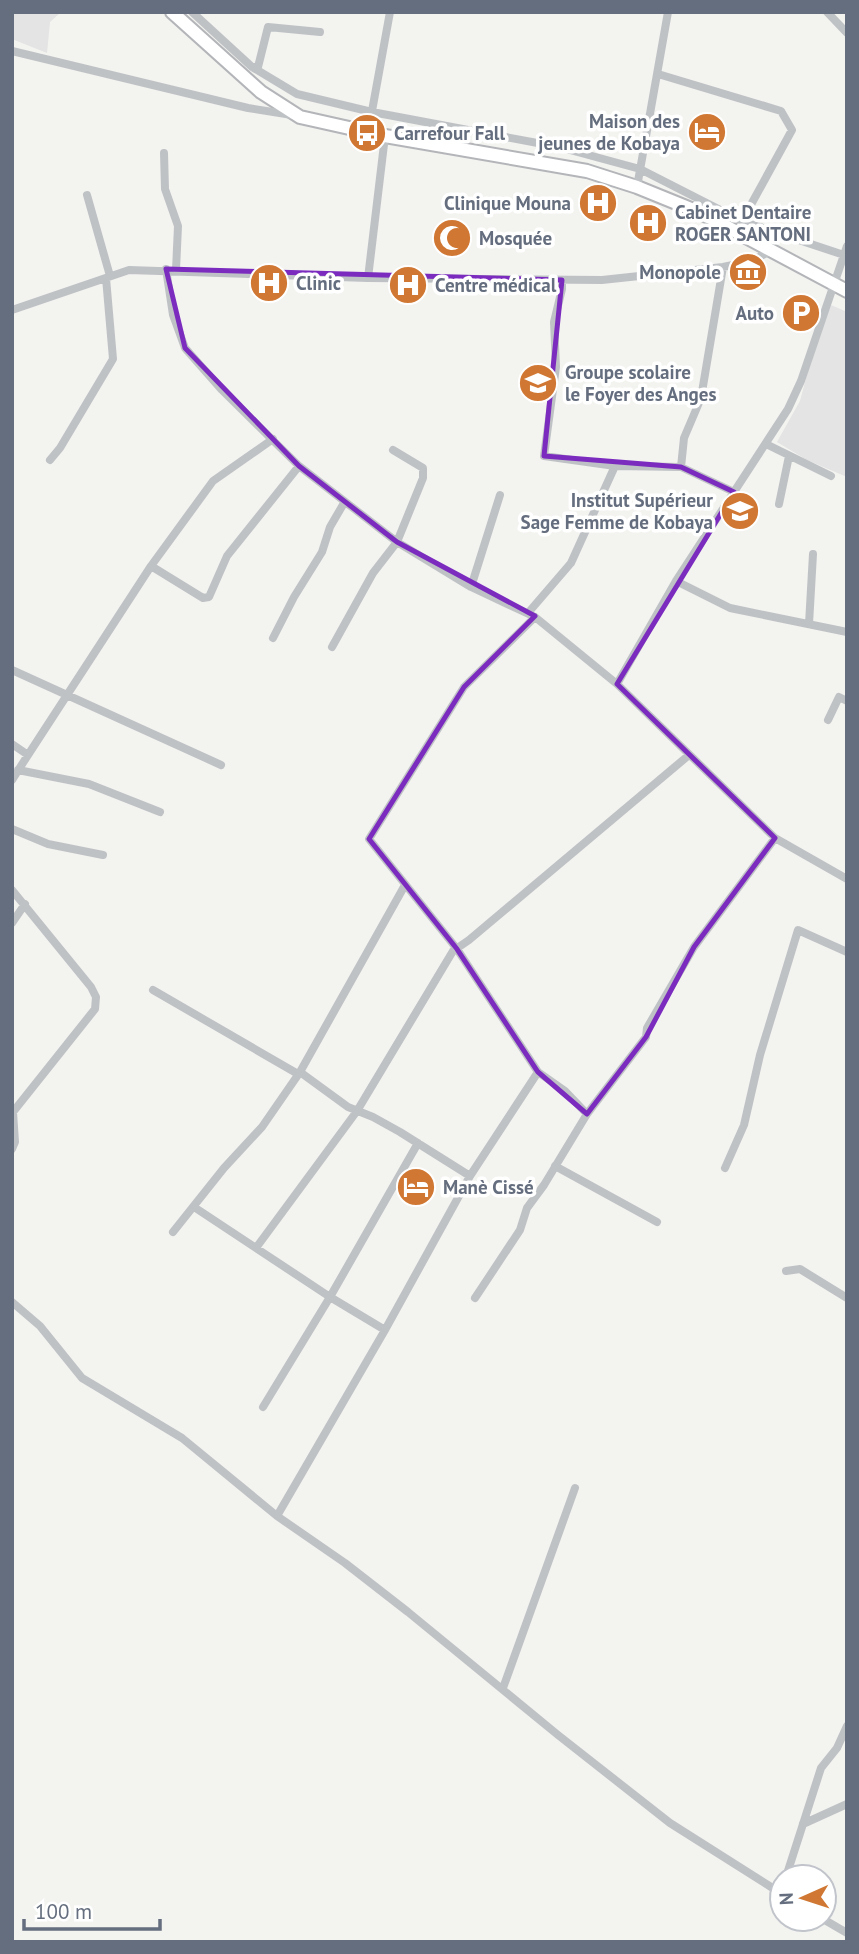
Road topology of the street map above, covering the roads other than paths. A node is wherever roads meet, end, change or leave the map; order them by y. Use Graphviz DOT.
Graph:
graph roads {
  1 [pos="172,12"];
  2 [pos="192,12"];
  3 [pos="390,12"];
  4 [pos="668,12"];
  5 [pos="827,12"];
  6 [pos="320,32"];
  7 [pos="847,33"];
  8 [pos="12,51"];
  9 [pos="238,63"];
  10 [pos="252,67"];
  11 [pos="657,74"];
  12 [pos="372,112"];
  13 [pos="300,117"];
  14 [pos="368,133"];
  15 [pos="385,136"];
  16 [pos="164,153"];
  17 [pos="640,169"];
  18 [pos="637,187"];
  19 [pos="87,195"];
  20 [pos="741,221"];
  21 [pos="772,250"];
  22 [pos="845,250"];
  23 [pos="723,267"];
  24 [pos="171,270"];
  25 [pos="108,277"];
  26 [pos="369,278"];
  27 [pos="562,280"];
  28 [pos="834,284"];
  29 [pos="847,291"];
  30 [pos="12,310"];
  31 [pos="273,439"];
  32 [pos="766,444"];
  33 [pos="393,450"];
  34 [pos="789,456"];
  35 [pos="50,460"];
  36 [pos="299,466"];
  37 [pos="615,466"];
  38 [pos="681,467"];
  39 [pos="831,476"];
  40 [pos="734,492"];
  41 [pos="500,495"];
  42 [pos="344,503"];
  43 [pos="779,504"];
  44 [pos="397,542"];
  45 [pos="813,554"];
  46 [pos="151,566"];
  47 [pos="676,582"];
  48 [pos="471,587"];
  49 [pos="531,615"];
  50 [pos="809,624"];
  51 [pos="847,632"];
  52 [pos="273,638"];
  53 [pos="332,648"];
  54 [pos="12,670"];
  55 [pos="617,684"];
  56 [pos="68,696"];
  57 [pos="847,701"];
  58 [pos="828,720"];
  59 [pos="12,744"];
  60 [pos="28,755"];
  61 [pos="689,755"];
  62 [pos="221,765"];
  63 [pos="18,770"];
  64 [pos="12,780"];
  65 [pos="160,812"];
  66 [pos="12,829"];
  67 [pos="775,838"];
  68 [pos="103,856"];
  69 [pos="847,879"];
  70 [pos="405,885"];
  71 [pos="12,890"];
  72 [pos="25,904"];
  73 [pos="12,923"];
  74 [pos="457,948"];
  75 [pos="847,952"];
  76 [pos="153,990"];
  77 [pos="538,1072"];
  78 [pos="299,1073"];
  79 [pos="357,1111"];
  80 [pos="587,1114"];
  81 [pos="418,1143"];
  82 [pos="12,1149"];
  83 [pos="555,1166"];
  84 [pos="725,1168"];
  85 [pos="470,1177"];
  86 [pos="194,1207"];
  87 [pos="657,1222"];
  88 [pos="173,1232"];
  89 [pos="256,1248"];
  90 [pos="786,1271"];
  91 [pos="330,1297"];
  92 [pos="475,1298"];
  93 [pos="847,1298"];
  94 [pos="12,1302"];
  95 [pos="385,1330"];
  96 [pos="264,1407"];
  97 [pos="575,1488"];
  98 [pos="277,1516"];
  99 [pos="503,1688"];
  100 [pos="847,1726"];
  101 [pos="847,1804"];
  102 [pos="803,1824"];
  103 [pos="790,1863"];
  104 [pos="768,1884"];
  1 -- 9 [label="main road"];
  2 -- 9 [label="street"];
  3 -- 12 [label="street"];
  4 -- 11 [label="street"];
  5 -- 7 [label="street"];
  6 -- 10 [label="street"];
  8 -- 13 [label="street"];
  9 -- 10 [label="street"];
  9 -- 13 [label="main road"];
  10 -- 12 [label="street"];
  11 -- 17 [label="street"];
  11 -- 20 [label="street"];
  12 -- 14 [label="street"];
  12 -- 17 [label="street"];
  13 -- 14 [label="main road"];
  14 -- 15 [label="main road"];
  15 -- 18 [label="main road"];
  15 -- 26 [label="street"];
  16 -- 24 [label="street"];
  17 -- 18 [label="street"];
  17 -- 20 [label="street"];
  18 -- 21 [label="main road"];
  19 -- 25 [label="street"];
  20 -- 22 [label="street"];
  21 -- 23 [label="street"];
  21 -- 28 [label="main road"];
  22 -- 28 [label="street"];
  23 -- 27 [label="street"];
  23 -- 38 [label="street"];
  24 -- 25 [label="street"];
  24 -- 26 [label="street"];
  24 -- 31 [label="street"];
  25 -- 30 [label="street"];
  25 -- 35 [label="street"];
  26 -- 27 [label="street"];
  27 -- 37 [label="street"];
  28 -- 29 [label="main road"];
  28 -- 32 [label="street"];
  31 -- 36 [label="street"];
  31 -- 46 [label="street"];
  32 -- 34 [label="street"];
  32 -- 40 [label="street"];
  33 -- 44 [label="street"];
  34 -- 39 [label="street"];
  34 -- 43 [label="street"];
  36 -- 42 [label="street"];
  36 -- 46 [label="street"];
  37 -- 38 [label="street"];
  37 -- 49 [label="street"];
  38 -- 40 [label="street"];
  40 -- 47 [label="street"];
  41 -- 48 [label="street"];
  42 -- 44 [label="street"];
  42 -- 52 [label="street"];
  44 -- 48 [label="street"];
  44 -- 53 [label="street"];
  45 -- 50 [label="street"];
  46 -- 56 [label="street"];
  47 -- 50 [label="street"];
  47 -- 55 [label="street"];
  48 -- 49 [label="street"];
  49 -- 55 [label="street"];
  49 -- 70 [label="street"];
  50 -- 51 [label="street"];
  54 -- 56 [label="street"];
  55 -- 61 [label="street"];
  56 -- 60 [label="street"];
  56 -- 62 [label="street"];
  57 -- 58 [label="street"];
  59 -- 60 [label="street"];
  60 -- 63 [label="street"];
  61 -- 67 [label="street"];
  61 -- 74 [label="street"];
  63 -- 64 [label="street"];
  63 -- 65 [label="street"];
  66 -- 68 [label="street"];
  67 -- 69 [label="street"];
  67 -- 80 [label="street"];
  70 -- 74 [label="street"];
  70 -- 78 [label="street"];
  71 -- 72 [label="street"];
  72 -- 73 [label="street"];
  72 -- 82 [label="street"];
  74 -- 77 [label="street"];
  74 -- 79 [label="street"];
  75 -- 84 [label="street"];
  76 -- 78 [label="street"];
  77 -- 80 [label="street"];
  77 -- 85 [label="street"];
  78 -- 79 [label="street"];
  78 -- 86 [label="street"];
  79 -- 81 [label="street"];
  79 -- 89 [label="street"];
  80 -- 83 [label="street"];
  81 -- 85 [label="street"];
  81 -- 91 [label="street"];
  83 -- 87 [label="street"];
  83 -- 92 [label="street"];
  85 -- 95 [label="street"];
  86 -- 88 [label="street"];
  86 -- 89 [label="street"];
  89 -- 91 [label="street"];
  90 -- 93 [label="street"];
  91 -- 95 [label="street"];
  91 -- 96 [label="street"];
  94 -- 98 [label="street"];
  95 -- 98 [label="street"];
  97 -- 99 [label="street"];
  98 -- 99 [label="street"];
  99 -- 104 [label="street"];
  100 -- 102 [label="street"];
  101 -- 102 [label="street"];
  102 -- 103 [label="street"];
}
